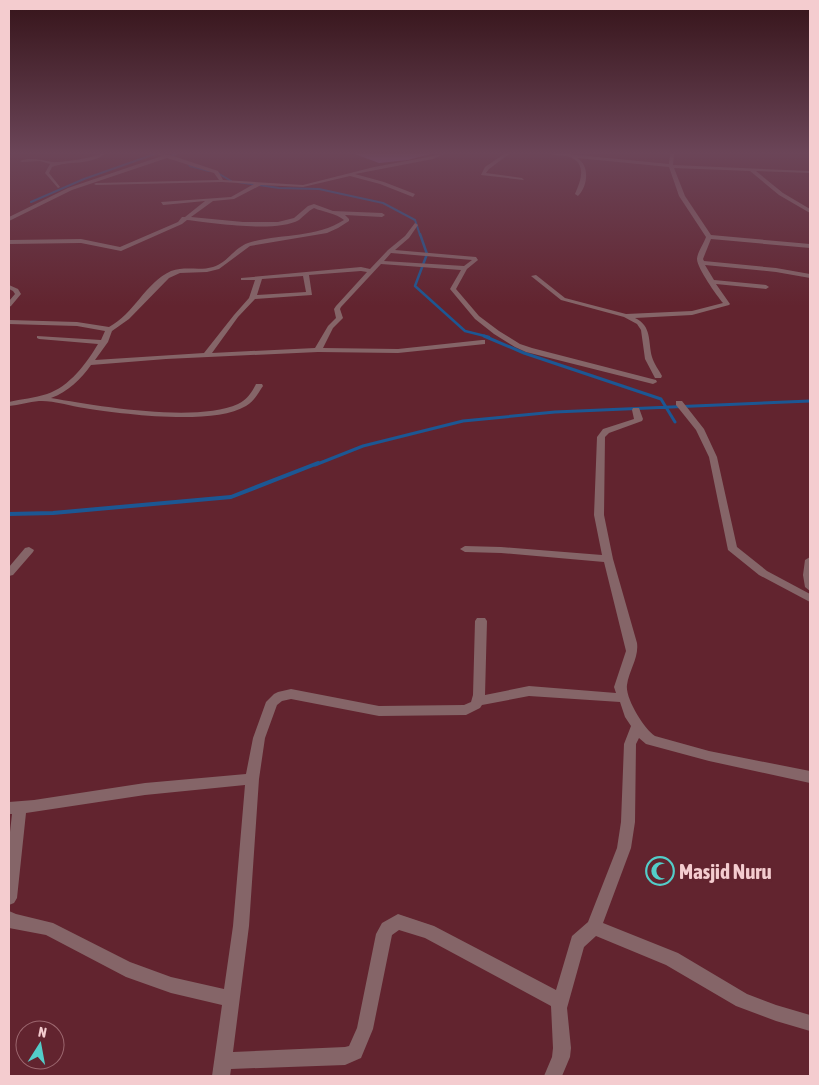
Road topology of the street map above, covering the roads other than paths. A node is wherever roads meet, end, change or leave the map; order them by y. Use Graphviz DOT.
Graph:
graph roads {
  1 [pos="36,205"];
  2 [pos="204,205"];
  3 [pos="687,205"];
  4 [pos="799,205"];
  5 [pos="810,211"];
  6 [pos="338,213"];
  7 [pos="382,215"];
  8 [pos="184,218"];
  9 [pos="9,219"];
  10 [pos="415,225"];
  11 [pos="709,237"];
  12 [pos="9,242"];
  13 [pos="810,246"];
  14 [pos="390,250"];
  15 [pos="380,262"];
  16 [pos="701,264"];
  17 [pos="465,268"];
  18 [pos="372,271"];
  19 [pos="306,274"];
  20 [pos="534,276"];
  21 [pos="810,276"];
  22 [pos="259,278"];
  23 [pos="242,279"];
  24 [pos="710,282"];
  25 [pos="9,287"];
  26 [pos="766,287"];
  27 [pos="253,297"];
  28 [pos="9,305"];
  29 [pos="626,316"];
  30 [pos="9,322"];
  31 [pos="109,330"];
  32 [pos="39,338"];
  33 [pos="104,342"];
  34 [pos="482,342"];
  35 [pos="318,350"];
  36 [pos="206,355"];
  37 [pos="88,363"];
  38 [pos="259,386"];
  39 [pos="38,399"];
  40 [pos="679,403"];
  41 [pos="9,404"];
  42 [pos="636,410"];
  43 [pos="465,549"];
  44 [pos="29,550"];
  45 [pos="608,559"];
  46 [pos="810,560"];
  47 [pos="9,573"];
  48 [pos="810,587"];
  49 [pos="810,598"];
  50 [pos="481,621"];
  51 [pos="623,698"];
  52 [pos="478,700"];
  53 [pos="637,727"];
  54 [pos="810,777"];
  55 [pos="252,779"];
  56 [pos="14,808"];
  57 [pos="9,898"];
  58 [pos="9,918"];
  59 [pos="594,928"];
  60 [pos="231,999"];
  61 [pos="561,1002"];
  62 [pos="810,1023"];
  63 [pos="222,1069"];
  64 [pos="553,1076"];
  1 -- 9 [label="street"];
  2 -- 8 [label="street"];
  3 -- 11 [label="street"];
  4 -- 5 [label="street"];
  6 -- 7 [label="street"];
  6 -- 8 [label="street"];
  6 -- 31 [label="street"];
  8 -- 12 [label="street"];
  10 -- 14 [label="street"];
  11 -- 13 [label="street"];
  11 -- 16 [label="street"];
  14 -- 15 [label="street"];
  14 -- 17 [label="street"];
  15 -- 17 [label="street"];
  15 -- 18 [label="street"];
  16 -- 21 [label="street"];
  16 -- 24 [label="street"];
  17 -- 29 [label="street"];
  18 -- 19 [label="street"];
  18 -- 35 [label="street"];
  19 -- 22 [label="street"];
  19 -- 27 [label="street"];
  20 -- 29 [label="street"];
  22 -- 23 [label="street"];
  22 -- 27 [label="street"];
  24 -- 26 [label="street"];
  24 -- 29 [label="street"];
  25 -- 28 [label="street"];
  27 -- 36 [label="street"];
  30 -- 31 [label="street"];
  31 -- 33 [label="street"];
  32 -- 33 [label="street"];
  33 -- 37 [label="street"];
  34 -- 35 [label="street"];
  35 -- 36 [label="street"];
  36 -- 37 [label="street"];
  37 -- 39 [label="street"];
  38 -- 39 [label="street"];
  39 -- 41 [label="street"];
  40 -- 49 [label="street"];
  42 -- 45 [label="street"];
  43 -- 45 [label="street"];
  44 -- 47 [label="street"];
  45 -- 51 [label="street"];
  46 -- 48 [label="street"];
  50 -- 52 [label="street"];
  51 -- 52 [label="street"];
  51 -- 53 [label="street"];
  52 -- 55 [label="street"];
  53 -- 54 [label="street"];
  53 -- 59 [label="street"];
  55 -- 56 [label="street"];
  55 -- 60 [label="street"];
  56 -- 57 [label="street"];
  58 -- 60 [label="street"];
  59 -- 61 [label="street"];
  59 -- 62 [label="street"];
  60 -- 63 [label="street"];
  61 -- 63 [label="street"];
  61 -- 64 [label="street"];
}
